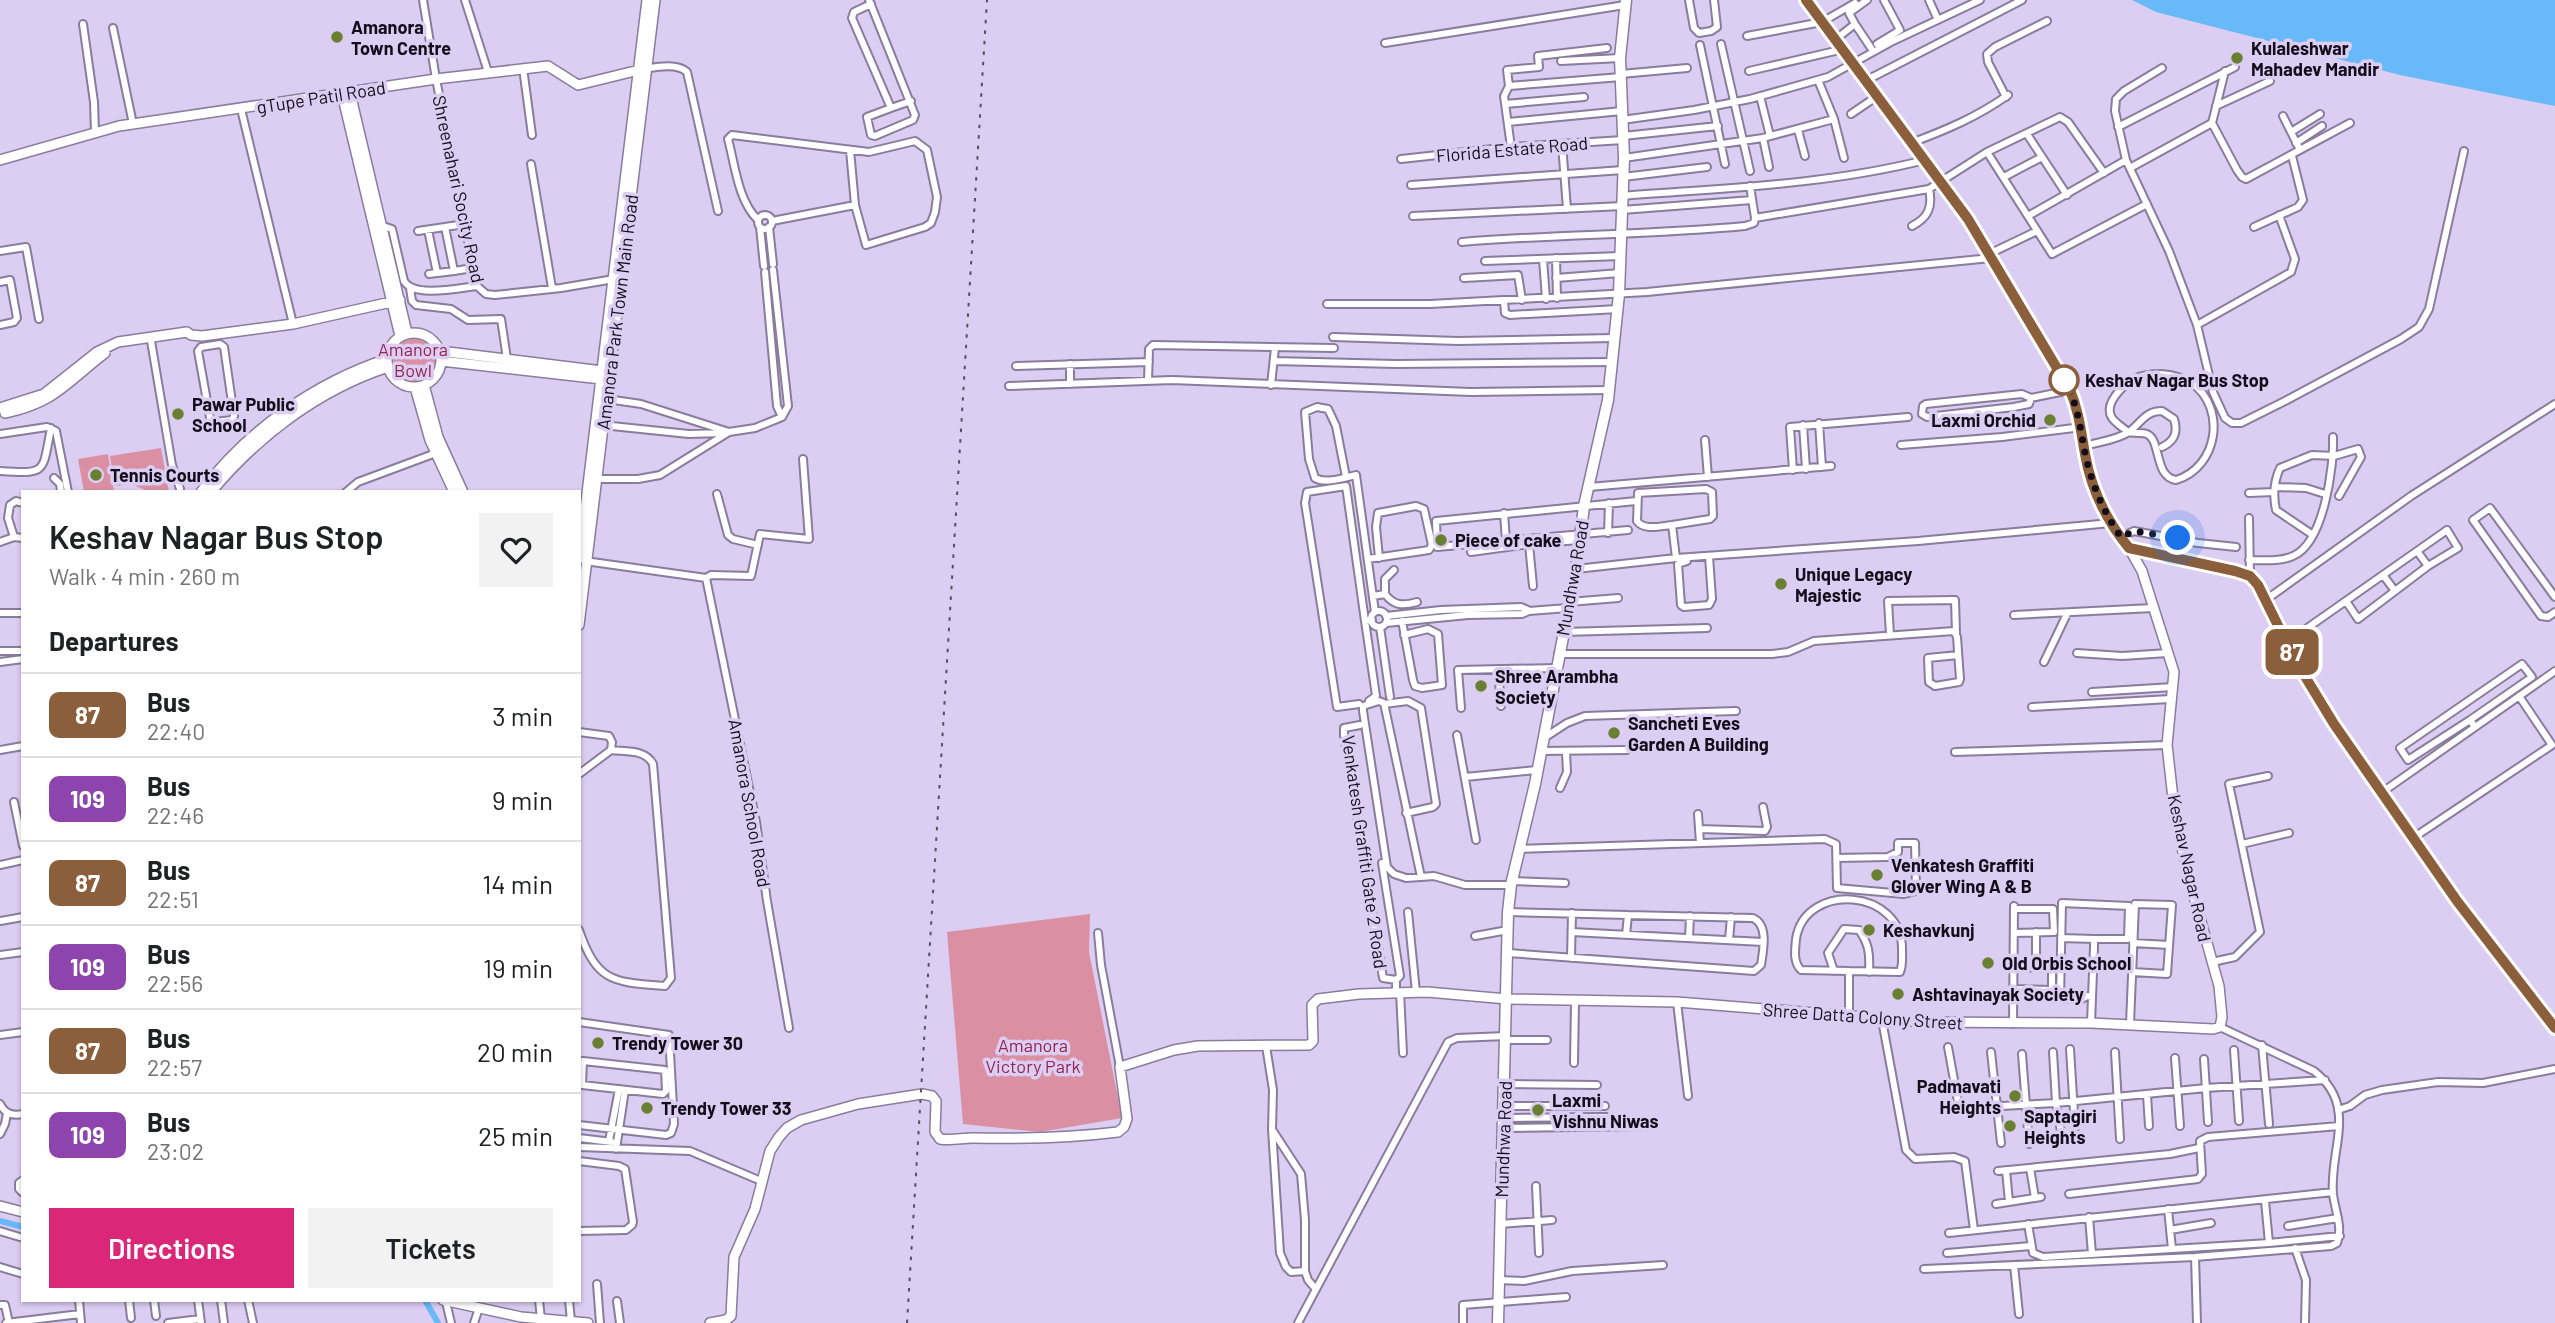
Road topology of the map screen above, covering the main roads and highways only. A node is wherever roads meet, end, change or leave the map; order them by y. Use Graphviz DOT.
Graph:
graph roads {
  1 [pos="1626,3"];
  2 [pos="1498,1323"];
  1 -- 2 [label="main road, Mundhwa Road"];
}
